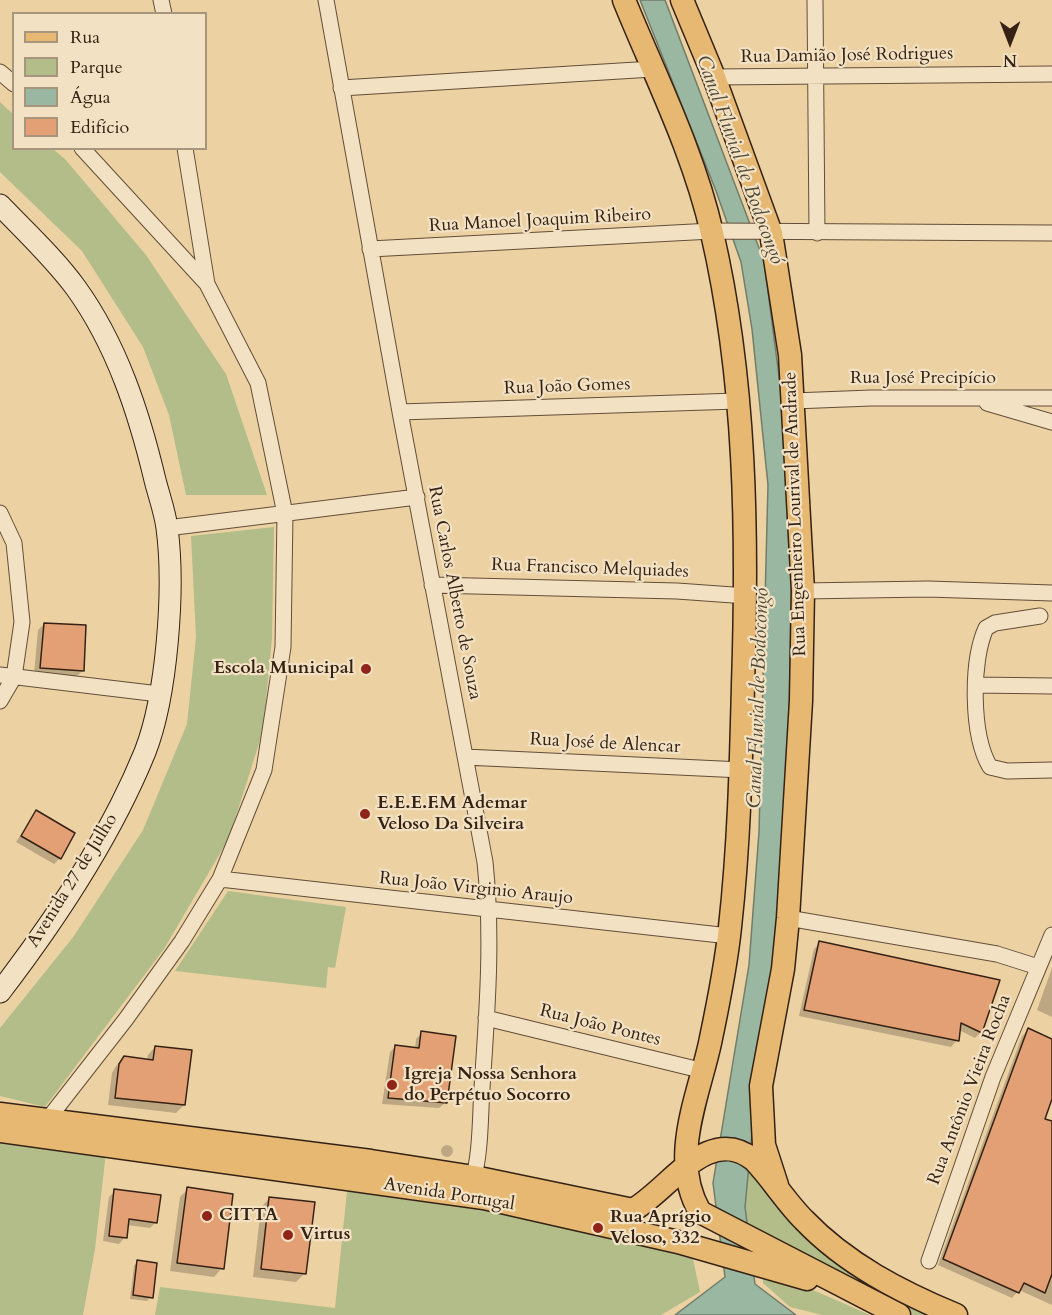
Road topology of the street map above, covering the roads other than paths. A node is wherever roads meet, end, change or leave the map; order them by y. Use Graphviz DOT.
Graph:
graph roads {
  1 [pos="326,0"];
  2 [pos="624,0"];
  3 [pos="682,0"];
  4 [pos="815,0"];
  5 [pos="652,69"];
  6 [pos="0,71"];
  7 [pos="1052,74"];
  8 [pos="714,77"];
  9 [pos="815,77"];
  10 [pos="12,82"];
  11 [pos="341,88"];
  12 [pos="84,150"];
  13 [pos="185,150"];
  14 [pos="0,205"];
  15 [pos="716,231"];
  16 [pos="766,232"];
  17 [pos="817,233"];
  18 [pos="1052,233"];
  19 [pos="370,249"];
  20 [pos="207,284"];
  21 [pos="969,398"];
  22 [pos="1052,398"];
  23 [pos="737,401"];
  24 [pos="793,401"];
  25 [pos="400,412"];
  26 [pos="1052,422"];
  27 [pos="417,497"];
  28 [pos="0,513"];
  29 [pos="285,514"];
  30 [pos="167,528"];
  31 [pos="432,585"];
  32 [pos="802,591"];
  33 [pos="1052,593"];
  34 [pos="747,596"];
  35 [pos="1040,616"];
  36 [pos="7,676"];
  37 [pos="976,685"];
  38 [pos="1052,686"];
  39 [pos="159,694"];
  40 [pos="0,701"];
  41 [pos="465,757"];
  42 [pos="742,770"];
  43 [pos="1052,770"];
  44 [pos="220,879"];
  45 [pos="490,909"];
  46 [pos="788,918"];
  47 [pos="1052,935"];
  48 [pos="729,936"];
  49 [pos="1038,967"];
  50 [pos="0,992"];
  51 [pos="486,1018"];
  52 [pos="704,1071"];
  53 [pos="48,1119"];
  54 [pos="5,1123"];
  55 [pos="687,1175"];
  56 [pos="777,1185"];
  57 [pos="472,1187"];
  58 [pos="756,1253"];
  59 [pos="929,1261"];
  60 [pos="893,1312"];
  61 [pos="956,1315"];
  1 -- 11 [label="street, Rua Carlos Alberto de Souza"];
  2 -- 5 [label="main road"];
  3 -- 8 [label="main road, Rua Engenheiro Lourival de Andrade"];
  4 -- 9 [label="street"];
  5 -- 11 [label="street"];
  5 -- 15 [label="main road"];
  6 -- 10 [label="street"];
  7 -- 9 [label="street, Rua Damião José Rodrigues"];
  8 -- 9 [label="street, Rua Damião José Rodrigues"];
  8 -- 16 [label="main road, Rua Engenheiro Lourival de Andrade"];
  9 -- 17 [label="street"];
  11 -- 19 [label="street, Rua Carlos Alberto de Souza"];
  12 -- 20 [label="street"];
  13 -- 20 [label="street"];
  14 -- 30 [label="main road, Avenida 27 de Julho"];
  15 -- 16 [label="street, Rua Manoel Joaquim Ribeiro"];
  15 -- 19 [label="street, Rua Manoel Joaquim Ribeiro"];
  15 -- 23 [label="main road"];
  16 -- 17 [label="street"];
  16 -- 24 [label="main road, Rua Engenheiro Lourival de Andrade"];
  17 -- 18 [label="street"];
  19 -- 25 [label="street, Rua Carlos Alberto de Souza"];
  20 -- 29 [label="street"];
  21 -- 22 [label="street, Rua José Precipício"];
  21 -- 24 [label="street, Rua José Precipício"];
  21 -- 26 [label="street"];
  23 -- 25 [label="street, Rua João Gomes"];
  23 -- 34 [label="main road"];
  24 -- 32 [label="main road, Rua Engenheiro Lourival de Andrade"];
  25 -- 27 [label="street, Rua Carlos Alberto de Souza"];
  27 -- 29 [label="street"];
  27 -- 31 [label="street, Rua Carlos Alberto de Souza"];
  28 -- 36 [label="street"];
  29 -- 30 [label="street"];
  29 -- 44 [label="street"];
  30 -- 39 [label="main road, Avenida 27 de Julho"];
  31 -- 34 [label="street, Rua Francisco Melquiades"];
  31 -- 41 [label="street, Rua Carlos Alberto de Souza"];
  32 -- 33 [label="street"];
  32 -- 46 [label="main road, Rua Engenheiro Lourival de Andrade"];
  34 -- 42 [label="main road"];
  35 -- 37 [label="street"];
  36 -- 39 [label="street"];
  36 -- 40 [label="street"];
  37 -- 38 [label="street"];
  37 -- 43 [label="street"];
  39 -- 50 [label="main road, Avenida 27 de Julho"];
  41 -- 42 [label="street, Rua José de Alencar"];
  41 -- 45 [label="street, Rua Carlos Alberto de Souza"];
  42 -- 48 [label="main road"];
  44 -- 45 [label="street, Rua João Virginio Araujo"];
  44 -- 53 [label="street"];
  45 -- 48 [label="street, Rua João Virginio Araujo"];
  45 -- 51 [label="street, Rua Carlos Alberto de Souza"];
  46 -- 49 [label="street"];
  46 -- 56 [label="main road, Rua Engenheiro Lourival de Andrade"];
  47 -- 49 [label="street, Rua Antônio Vieira Rocha"];
  48 -- 52 [label="main road"];
  49 -- 59 [label="street, Rua Antônio Vieira Rocha"];
  51 -- 52 [label="street, Rua João Pontes"];
  51 -- 57 [label="street, Rua Carlos Alberto de Souza"];
  52 -- 55 [label="main road"];
  53 -- 54 [label="main road, Avenida Portugal"];
  53 -- 57 [label="main road, Avenida Portugal"];
  54 -- 57 [label="main road, Avenida Portugal"];
  55 -- 56 [label="main road, Avenida Portugal"];
  55 -- 57 [label="main road, Avenida Portugal"];
  55 -- 58 [label="main road, Avenida Portugal"];
  56 -- 61 [label="main road, Avenida Portugal"];
  57 -- 58 [label="main road, Avenida Portugal"];
  58 -- 60 [label="main road, Avenida Portugal"];
}
